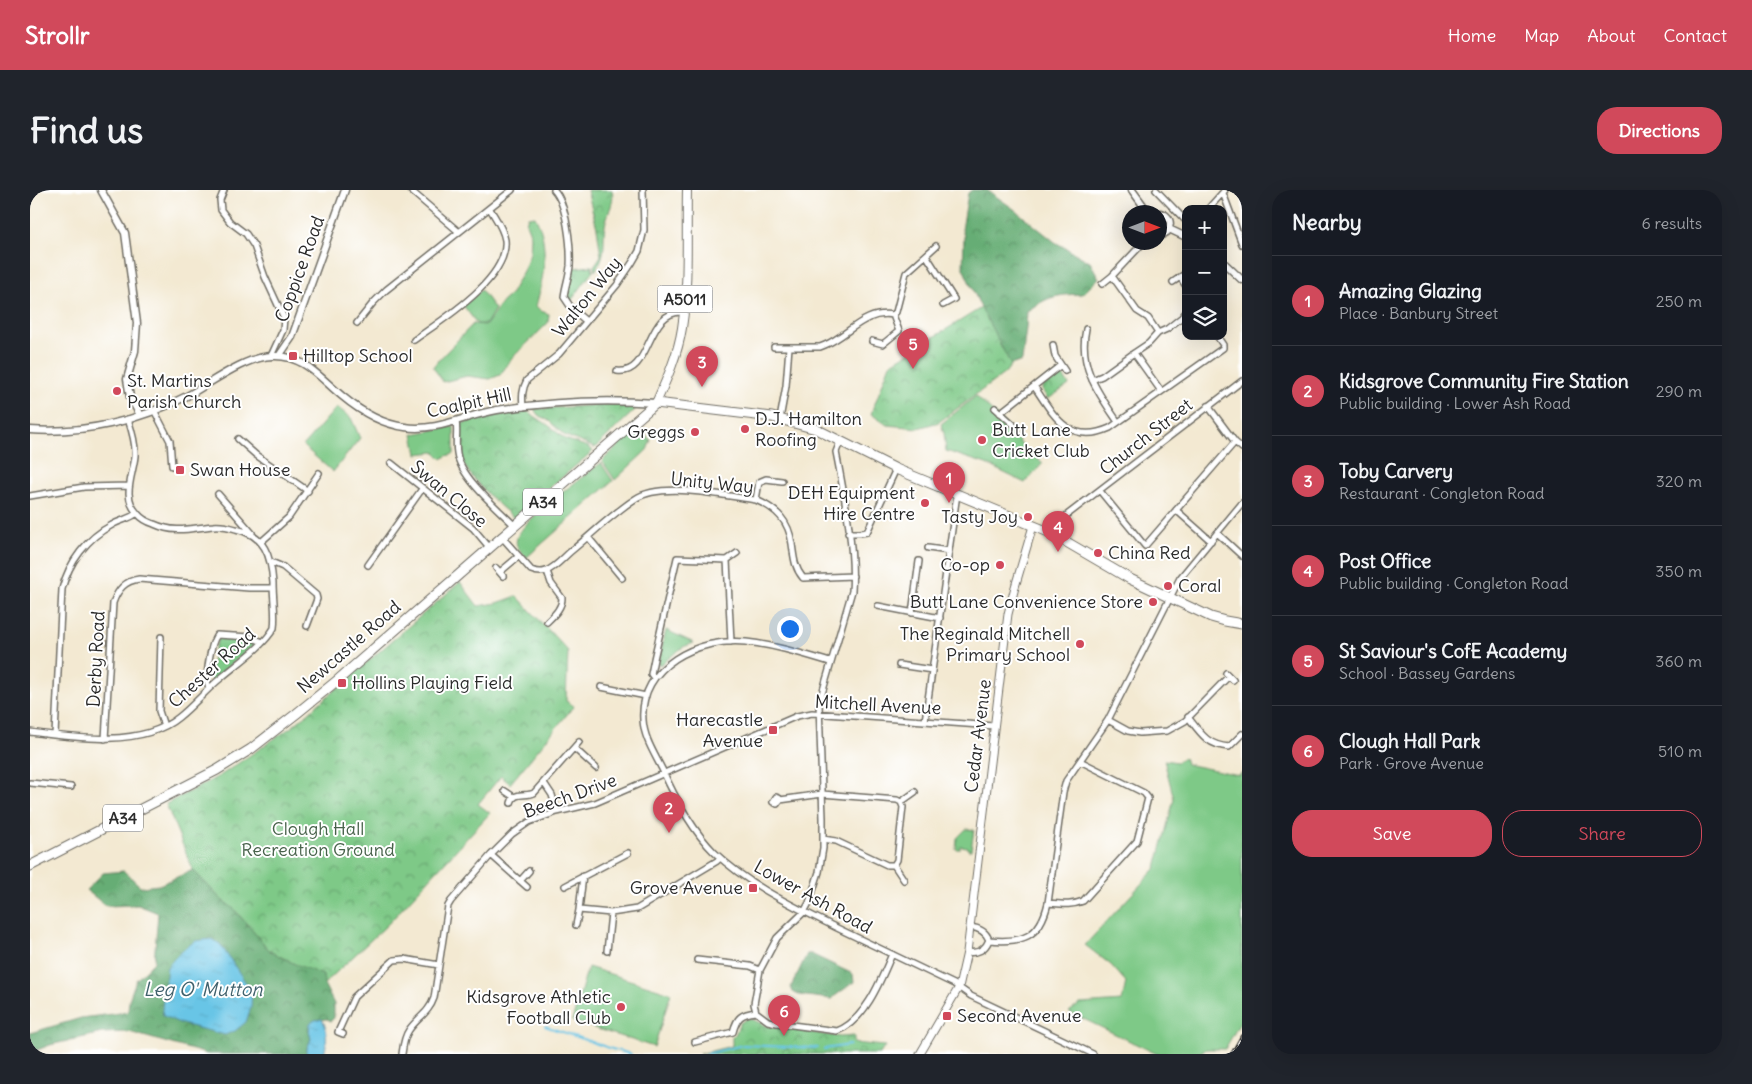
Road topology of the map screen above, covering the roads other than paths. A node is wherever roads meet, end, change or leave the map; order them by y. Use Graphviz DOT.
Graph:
graph roads {
  1 [pos="102,190"];
  2 [pos="224,190"];
  3 [pos="344,190"];
  4 [pos="512,190"];
  5 [pos="554,190"];
  6 [pos="643,190"];
  7 [pos="687,190"];
  8 [pos="1132,190"];
  9 [pos="1156,190"];
  10 [pos="414,191"];
  11 [pos="1224,192"];
  12 [pos="1143,205"];
  13 [pos="1212,205"];
  14 [pos="490,209"];
  15 [pos="1182,216"];
  16 [pos="1167,217"];
  17 [pos="1169,229"];
  18 [pos="459,232"];
  19 [pos="1167,232"];
  20 [pos="1182,235"];
  21 [pos="1242,244"];
  22 [pos="936,246"];
  23 [pos="1136,250"];
  24 [pos="926,255"];
  25 [pos="1227,266"];
  26 [pos="1112,276"];
  27 [pos="1180,277"];
  28 [pos="1182,280"];
  29 [pos="1242,280"];
  30 [pos="1174,282"];
  31 [pos="1102,284"];
  32 [pos="960,296"];
  33 [pos="954,300"];
  34 [pos="943,305"];
  35 [pos="684,312"];
  36 [pos="893,315"];
  37 [pos="1182,317"];
  38 [pos="586,321"];
  39 [pos="357,323"];
  40 [pos="1086,329"];
  41 [pos="1158,333"];
  42 [pos="414,340"];
  43 [pos="1220,340"];
  44 [pos="872,341"];
  45 [pos="1084,344"];
  46 [pos="1092,344"];
  47 [pos="1053,345"];
  48 [pos="774,347"];
  49 [pos="789,347"];
  50 [pos="1134,353"];
  51 [pos="271,356"];
  52 [pos="279,356"];
  53 [pos="1061,365"];
  54 [pos="616,371"];
  55 [pos="1065,371"];
  56 [pos="1092,380"];
  57 [pos="1242,381"];
  58 [pos="1034,386"];
  59 [pos="1161,391"];
  60 [pos="637,402"];
  61 [pos="656,403"];
  62 [pos="1208,406"];
  63 [pos="523,407"];
  64 [pos="154,410"];
  65 [pos="140,415"];
  66 [pos="643,415"];
  67 [pos="128,419"];
  68 [pos="780,419"];
  69 [pos="456,422"];
  70 [pos="1118,422"];
  71 [pos="1013,424"];
  72 [pos="30,430"];
  73 [pos="238,439"];
  74 [pos="840,442"];
  75 [pos="1236,442"];
  76 [pos="1242,448"];
  77 [pos="390,463"];
  78 [pos="172,466"];
  79 [pos="896,468"];
  80 [pos="320,473"];
  81 [pos="782,481"];
  82 [pos="129,486"];
  83 [pos="422,489"];
  84 [pos="308,491"];
  85 [pos="1100,491"];
  86 [pos="218,494"];
  87 [pos="957,494"];
  88 [pos="30,496"];
  89 [pos="756,500"];
  90 [pos="1242,503"];
  91 [pos="1176,510"];
  92 [pos="137,513"];
  93 [pos="1068,515"];
  94 [pos="1072,521"];
  95 [pos="514,525"];
  96 [pos="1033,526"];
  97 [pos="848,532"];
  98 [pos="1052,533"];
  99 [pos="1217,533"];
  100 [pos="253,534"];
  101 [pos="501,536"];
  102 [pos="588,537"];
  103 [pos="1211,541"];
  104 [pos="261,542"];
  105 [pos="489,547"];
  106 [pos="928,548"];
  107 [pos="949,551"];
  108 [pos="737,553"];
  109 [pos="519,556"];
  110 [pos="1242,556"];
  111 [pos="727,560"];
  112 [pos="919,561"];
  113 [pos="271,562"];
  114 [pos="368,565"];
  115 [pos="547,571"];
  116 [pos="500,572"];
  117 [pos="853,576"];
  118 [pos="622,578"];
  119 [pos="273,588"];
  120 [pos="1170,597"];
  121 [pos="878,606"];
  122 [pos="912,613"];
  123 [pos="548,618"];
  124 [pos="940,618"];
  125 [pos="1242,624"];
  126 [pos="307,626"];
  127 [pos="161,637"];
  128 [pos="263,642"];
  129 [pos="731,642"];
  130 [pos="830,662"];
  131 [pos="900,665"];
  132 [pos="932,670"];
  133 [pos="1229,676"];
  134 [pos="654,678"];
  135 [pos="209,687"];
  136 [pos="601,687"];
  137 [pos="646,696"];
  138 [pos="818,713"];
  139 [pos="1188,717"];
  140 [pos="1108,720"];
  141 [pos="925,721"];
  142 [pos="164,726"];
  143 [pos="994,726"];
  144 [pos="30,732"];
  145 [pos="1242,734"];
  146 [pos="55,735"];
  147 [pos="105,739"];
  148 [pos="579,742"];
  149 [pos="574,748"];
  150 [pos="708,755"];
  151 [pos="1080,761"];
  152 [pos="596,768"];
  153 [pos="664,774"];
  154 [pos="30,783"];
  155 [pos="544,783"];
  156 [pos="71,787"];
  157 [pos="505,791"];
  158 [pos="915,792"];
  159 [pos="822,794"];
  160 [pos="780,800"];
  161 [pos="901,802"];
  162 [pos="557,812"];
  163 [pos="823,839"];
  164 [pos="628,853"];
  165 [pos="491,855"];
  166 [pos="720,858"];
  167 [pos="894,865"];
  168 [pos="30,866"];
  169 [pos="529,871"];
  170 [pos="583,876"];
  171 [pos="904,880"];
  172 [pos="520,881"];
  173 [pos="527,886"];
  174 [pos="566,886"];
  175 [pos="1048,903"];
  176 [pos="579,910"];
  177 [pos="804,912"];
  178 [pos="611,913"];
  179 [pos="576,925"];
  180 [pos="970,927"];
  181 [pos="989,940"];
  182 [pos="607,951"];
  183 [pos="967,952"];
  184 [pos="892,954"];
  185 [pos="697,960"];
  186 [pos="439,965"];
  187 [pos="760,970"];
  188 [pos="958,987"];
  189 [pos="756,1012"];
  190 [pos="342,1034"];
  191 [pos="695,1042"];
  192 [pos="402,1054"];
  193 [pos="920,1054"];
  194 [pos="1093,1054"];
  1 -- 65 [label="street"];
  2 -- 51 [label="street"];
  3 -- 52 [label="street, Coppice Road"];
  4 -- 14 [label="street"];
  5 -- 38 [label="street"];
  6 -- 38 [label="street, Walton Way"];
  7 -- 35 [label="main road, A5011"];
  8 -- 12 [label="street"];
  9 -- 15 [label="street"];
  10 -- 18 [label="street"];
  11 -- 13 [label="street"];
  11 -- 21 [label="street"];
  14 -- 18 [label="street"];
  14 -- 42 [label="street"];
  16 -- 17 [label="street"];
  17 -- 19 [label="street"];
  17 -- 20 [label="street"];
  18 -- 39 [label="street"];
  22 -- 24 [label="street"];
  23 -- 26 [label="street"];
  24 -- 33 [label="street"];
  24 -- 36 [label="street"];
  25 -- 29 [label="street"];
  26 -- 31 [label="street"];
  26 -- 41 [label="street"];
  27 -- 28 [label="street"];
  27 -- 30 [label="street"];
  32 -- 33 [label="street"];
  33 -- 34 [label="street"];
  35 -- 54 [label="street"];
  35 -- 61 [label="main road, A5011"];
  36 -- 44 [label="street"];
  36 -- 49 [label="street"];
  37 -- 41 [label="street"];
  38 -- 63 [label="street, Walton Way"];
  40 -- 45 [label="street"];
  41 -- 50 [label="street"];
  43 -- 59 [label="street"];
  45 -- 46 [label="street"];
  45 -- 56 [label="street"];
  47 -- 53 [label="street"];
  48 -- 49 [label="street"];
  49 -- 68 [label="street"];
  50 -- 56 [label="street"];
  50 -- 59 [label="street"];
  51 -- 52 [label="street, Coalpit Hill"];
  51 -- 64 [label="street, Coalpit Hill"];
  52 -- 69 [label="street, Coalpit Hill"];
  53 -- 55 [label="street"];
  53 -- 58 [label="street"];
  56 -- 70 [label="street"];
  57 -- 62 [label="street, Church Street"];
  58 -- 70 [label="street"];
  58 -- 71 [label="street"];
  59 -- 70 [label="street"];
  60 -- 61 [label="street, Coalpit Hill"];
  60 -- 63 [label="street, Coalpit Hill"];
  60 -- 66 [label="street"];
  61 -- 66 [label="highway, Newcastle Road / A34"];
  61 -- 68 [label="highway"];
  62 -- 75 [label="street"];
  62 -- 85 [label="street, Church Street"];
  63 -- 69 [label="street, Coalpit Hill"];
  64 -- 65 [label="street, Coalpit Hill"];
  64 -- 78 [label="street"];
  65 -- 67 [label="street, Coalpit Hill"];
  66 -- 95 [label="highway, Newcastle Road / A34"];
  67 -- 72 [label="street, Coalpit Hill"];
  67 -- 82 [label="street"];
  68 -- 74 [label="highway"];
  69 -- 95 [label="street"];
  73 -- 84 [label="street"];
  74 -- 79 [label="highway"];
  74 -- 97 [label="street"];
  75 -- 76 [label="street"];
  75 -- 91 [label="street"];
  77 -- 83 [label="street, Swan Close"];
  79 -- 87 [label="highway"];
  79 -- 97 [label="street"];
  80 -- 84 [label="street"];
  81 -- 89 [label="street"];
  82 -- 88 [label="street"];
  82 -- 92 [label="street"];
  83 -- 105 [label="street, Swan Close"];
  83 -- 114 [label="street"];
  84 -- 104 [label="street"];
  85 -- 91 [label="street"];
  85 -- 93 [label="street, Church Street"];
  86 -- 100 [label="street, Chester Road"];
  87 -- 96 [label="highway"];
  87 -- 107 [label="street"];
  89 -- 102 [label="street, Unity Way"];
  89 -- 117 [label="street, Unity Way"];
  90 -- 99 [label="street"];
  91 -- 103 [label="street"];
  92 -- 100 [label="street"];
  92 -- 146 [label="street"];
  93 -- 94 [label="street"];
  93 -- 98 [label="street, Church Street"];
  95 -- 101 [label="highway, Newcastle Road / A34"];
  96 -- 98 [label="highway"];
  96 -- 143 [label="main road, Cedar Avenue"];
  97 -- 117 [label="street"];
  98 -- 120 [label="highway"];
  99 -- 103 [label="street"];
  99 -- 110 [label="street"];
  100 -- 104 [label="street, Chester Road"];
  101 -- 105 [label="highway, Newcastle Road / A34"];
  101 -- 109 [label="street"];
  102 -- 115 [label="street, Unity Way"];
  102 -- 118 [label="street"];
  103 -- 120 [label="street"];
  104 -- 113 [label="street, Chester Road"];
  105 -- 168 [label="highway, Newcastle Road / A34"];
  106 -- 107 [label="street"];
  107 -- 124 [label="street"];
  108 -- 111 [label="street"];
  109 -- 115 [label="street"];
  109 -- 116 [label="street"];
  111 -- 129 [label="street"];
  111 -- 134 [label="street"];
  112 -- 122 [label="street"];
  113 -- 119 [label="street, Chester Road"];
  113 -- 126 [label="street"];
  115 -- 123 [label="street"];
  117 -- 130 [label="street"];
  119 -- 128 [label="street, Chester Road"];
  119 -- 147 [label="street, Derby Road"];
  120 -- 125 [label="highway"];
  120 -- 140 [label="street"];
  121 -- 122 [label="street"];
  122 -- 124 [label="street"];
  124 -- 132 [label="street"];
  127 -- 142 [label="street"];
  128 -- 135 [label="street, Chester Road"];
  128 -- 135 [label="street"];
  129 -- 130 [label="street"];
  129 -- 134 [label="street"];
  130 -- 138 [label="street"];
  131 -- 132 [label="street"];
  132 -- 141 [label="street"];
  133 -- 139 [label="street"];
  134 -- 137 [label="street, Lower Ash Road"];
  135 -- 142 [label="street, Chester Road"];
  136 -- 137 [label="street"];
  137 -- 153 [label="street, Lower Ash Road"];
  138 -- 141 [label="street, Mitchell Avenue"];
  138 -- 150 [label="street, Mitchell Avenue"];
  138 -- 159 [label="street"];
  139 -- 140 [label="street"];
  139 -- 145 [label="street"];
  140 -- 151 [label="street"];
  141 -- 143 [label="street, Mitchell Avenue"];
  142 -- 147 [label="street, Chester Road"];
  143 -- 180 [label="main road, Cedar Avenue"];
  144 -- 146 [label="street, Chester Road"];
  146 -- 147 [label="street, Chester Road"];
  148 -- 149 [label="street"];
  149 -- 152 [label="street"];
  149 -- 155 [label="street"];
  150 -- 153 [label="street, Beech Drive"];
  151 -- 175 [label="street"];
  151 -- 175 [label="street"];
  153 -- 162 [label="street, Beech Drive"];
  153 -- 166 [label="street, Lower Ash Road"];
  154 -- 156 [label="street"];
  155 -- 157 [label="street"];
  155 -- 162 [label="street"];
  158 -- 161 [label="street"];
  159 -- 160 [label="street"];
  159 -- 161 [label="street"];
  159 -- 163 [label="street"];
  161 -- 167 [label="street"];
  162 -- 165 [label="street, Beech Drive"];
  163 -- 167 [label="street"];
  163 -- 177 [label="street"];
  164 -- 170 [label="street"];
  165 -- 172 [label="street"];
  165 -- 186 [label="street, Beech Drive"];
  166 -- 177 [label="street, Lower Ash Road"];
  166 -- 178 [label="street"];
  167 -- 171 [label="street"];
  169 -- 172 [label="street"];
  170 -- 174 [label="street"];
  170 -- 176 [label="street"];
  172 -- 173 [label="street"];
  175 -- 181 [label="street"];
  176 -- 178 [label="street"];
  176 -- 179 [label="street"];
  177 -- 184 [label="street, Lower Ash Road"];
  177 -- 187 [label="street"];
  178 -- 182 [label="street"];
  180 -- 181 [label="street"];
  180 -- 183 [label="main road, Cedar Avenue"];
  181 -- 183 [label="street"];
  183 -- 188 [label="main road, Cedar Avenue"];
  184 -- 188 [label="street, Lower Ash Road"];
  184 -- 189 [label="street"];
  185 -- 187 [label="street"];
  186 -- 190 [label="street"];
  186 -- 192 [label="street, Beech Drive"];
  187 -- 189 [label="street"];
  188 -- 193 [label="main road, Cedar Avenue"];
  188 -- 194 [label="street"];
  189 -- 191 [label="street"];
}
